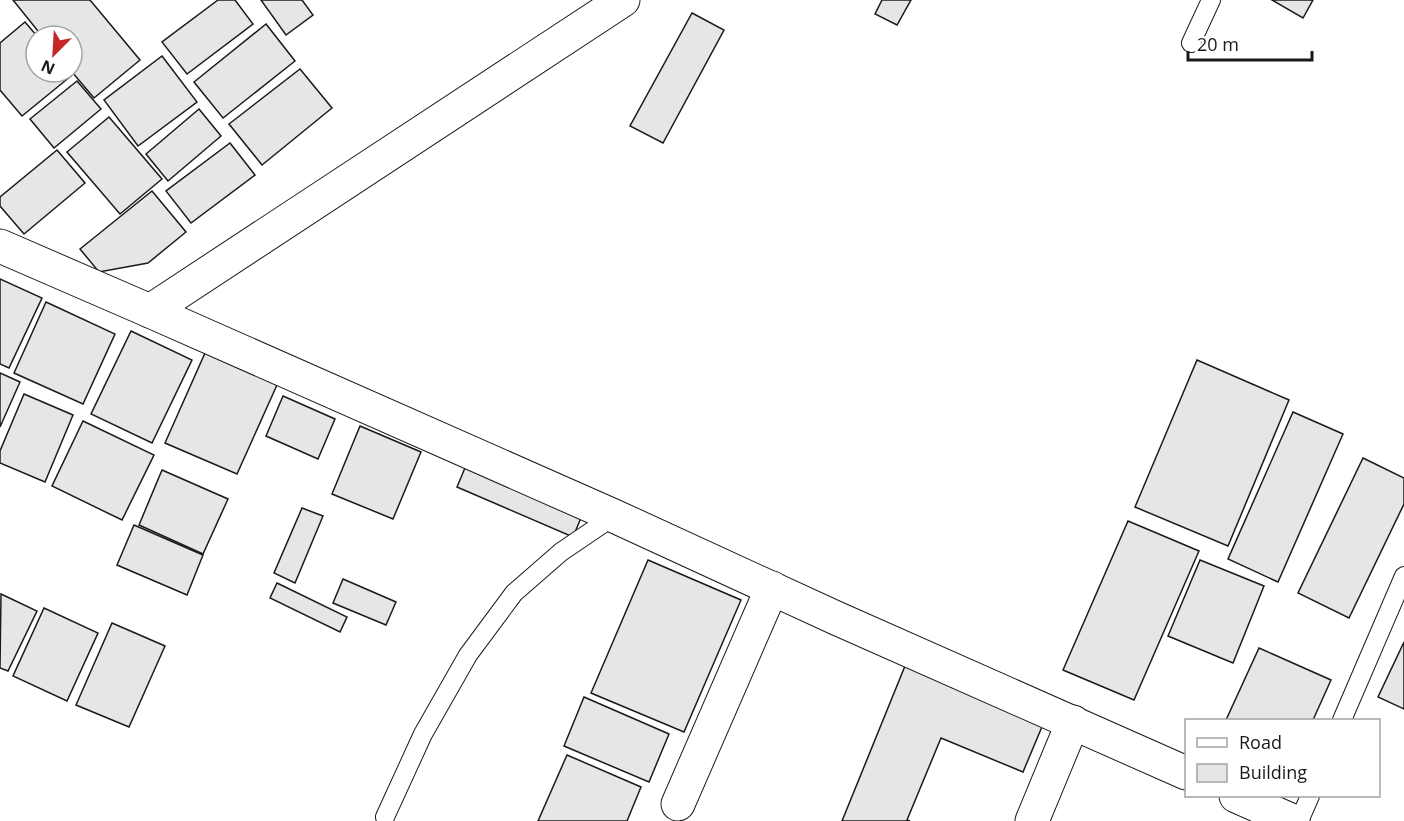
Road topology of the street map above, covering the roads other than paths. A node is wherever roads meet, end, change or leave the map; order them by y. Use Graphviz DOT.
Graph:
graph roads {
  1 [pos="620,0"];
  2 [pos="1211,0"];
  3 [pos="1191,43"];
  4 [pos="0,246"];
  5 [pos="150,311"];
  6 [pos="614,516"];
  7 [pos="1404,576"];
  8 [pos="772,588"];
  9 [pos="1342,719"];
  10 [pos="1073,722"];
  11 [pos="1185,773"];
  12 [pos="1240,797"];
  13 [pos="1309,797"];
  14 [pos="678,804"];
  15 [pos="385,817"];
  16 [pos="1032,821"];
  17 [pos="1293,821"];
  18 [pos="1299,821"];
  1 -- 5 [label="street"];
  2 -- 3 [label="lane"];
  4 -- 5 [label="street"];
  5 -- 6 [label="street"];
  6 -- 8 [label="street"];
  6 -- 15 [label="lane"];
  7 -- 9 [label="lane"];
  8 -- 10 [label="street"];
  8 -- 14 [label="street"];
  10 -- 11 [label="street"];
  10 -- 16 [label="street"];
  12 -- 17 [label="street"];
  13 -- 18 [label="lane"];
}
